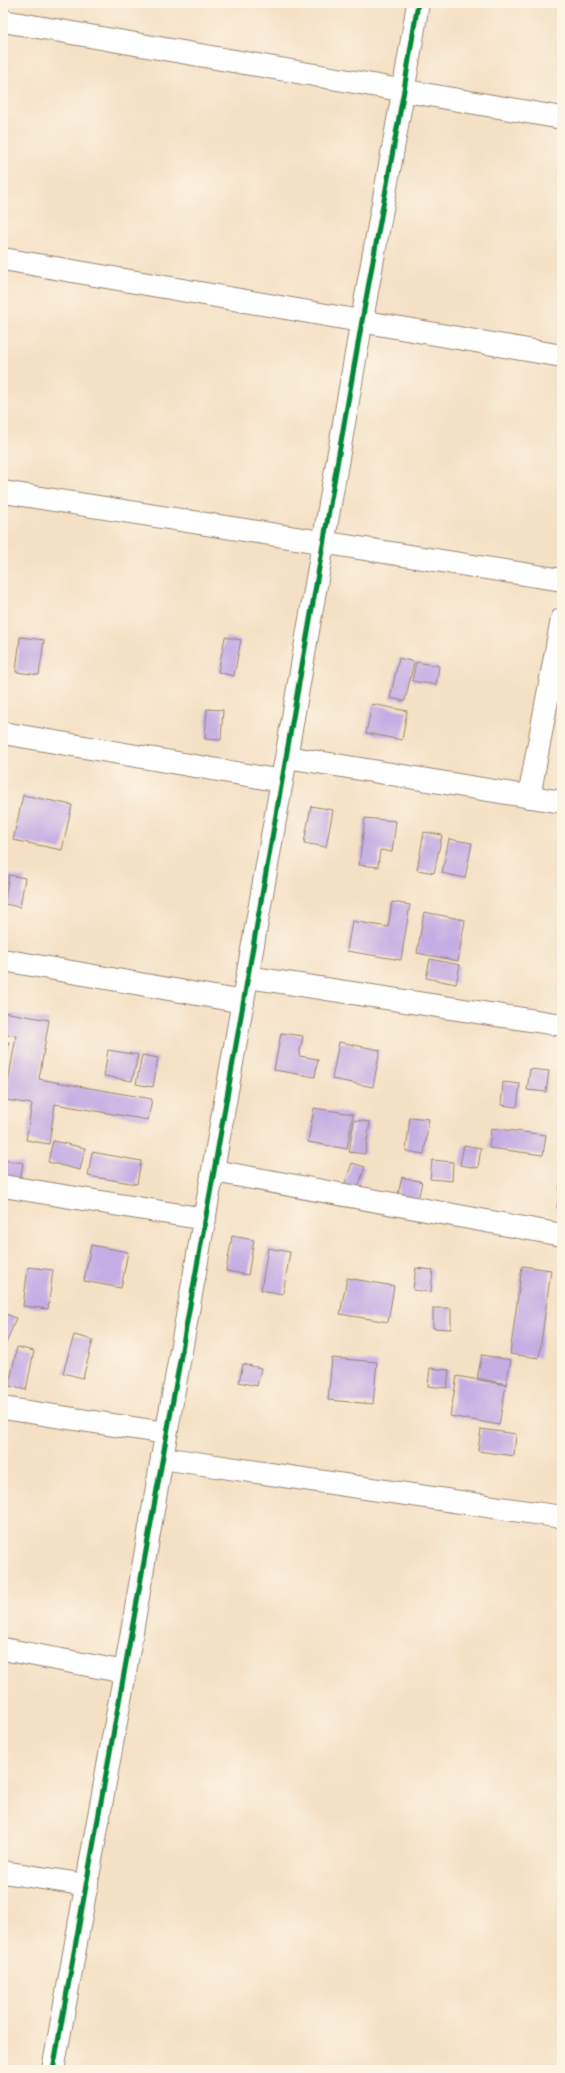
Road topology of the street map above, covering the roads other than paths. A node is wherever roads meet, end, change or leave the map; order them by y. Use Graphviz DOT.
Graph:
graph roads {
  1 [pos="418,3"];
  2 [pos="3,21"];
  3 [pos="404,90"];
  4 [pos="562,118"];
  5 [pos="3,259"];
  6 [pos="362,321"];
  7 [pos="562,356"];
  8 [pos="3,492"];
  9 [pos="324,542"];
  10 [pos="562,580"];
  11 [pos="562,619"];
  12 [pos="3,733"];
  13 [pos="287,757"];
  14 [pos="282,782"];
  15 [pos="530,797"];
  16 [pos="562,802"];
  17 [pos="3,960"];
  18 [pos="248,976"];
  19 [pos="243,1002"];
  20 [pos="562,1026"];
  21 [pos="214,1171"];
  22 [pos="3,1186"];
  23 [pos="204,1219"];
  24 [pos="562,1235"];
  25 [pos="3,1408"];
  26 [pos="166,1433"];
  27 [pos="162,1458"];
  28 [pos="562,1517"];
  29 [pos="3,1649"];
  30 [pos="125,1672"];
  31 [pos="3,1872"];
  32 [pos="87,1885"];
  33 [pos="53,2070"];
  1 -- 3 [label="street"];
  2 -- 3 [label="street"];
  3 -- 4 [label="street"];
  3 -- 6 [label="street"];
  5 -- 6 [label="street"];
  6 -- 7 [label="street"];
  6 -- 9 [label="street"];
  8 -- 9 [label="street"];
  9 -- 10 [label="street"];
  9 -- 13 [label="street"];
  11 -- 15 [label="street"];
  12 -- 14 [label="street"];
  13 -- 14 [label="street"];
  13 -- 15 [label="street"];
  14 -- 18 [label="street"];
  15 -- 16 [label="street"];
  17 -- 19 [label="street"];
  18 -- 19 [label="street"];
  18 -- 20 [label="street"];
  19 -- 21 [label="street"];
  21 -- 23 [label="street"];
  21 -- 24 [label="street"];
  22 -- 23 [label="street"];
  23 -- 26 [label="street"];
  25 -- 26 [label="street"];
  26 -- 27 [label="street"];
  27 -- 28 [label="street"];
  27 -- 30 [label="street"];
  29 -- 30 [label="street"];
  30 -- 32 [label="street"];
  31 -- 32 [label="street"];
  32 -- 33 [label="street"];
}
